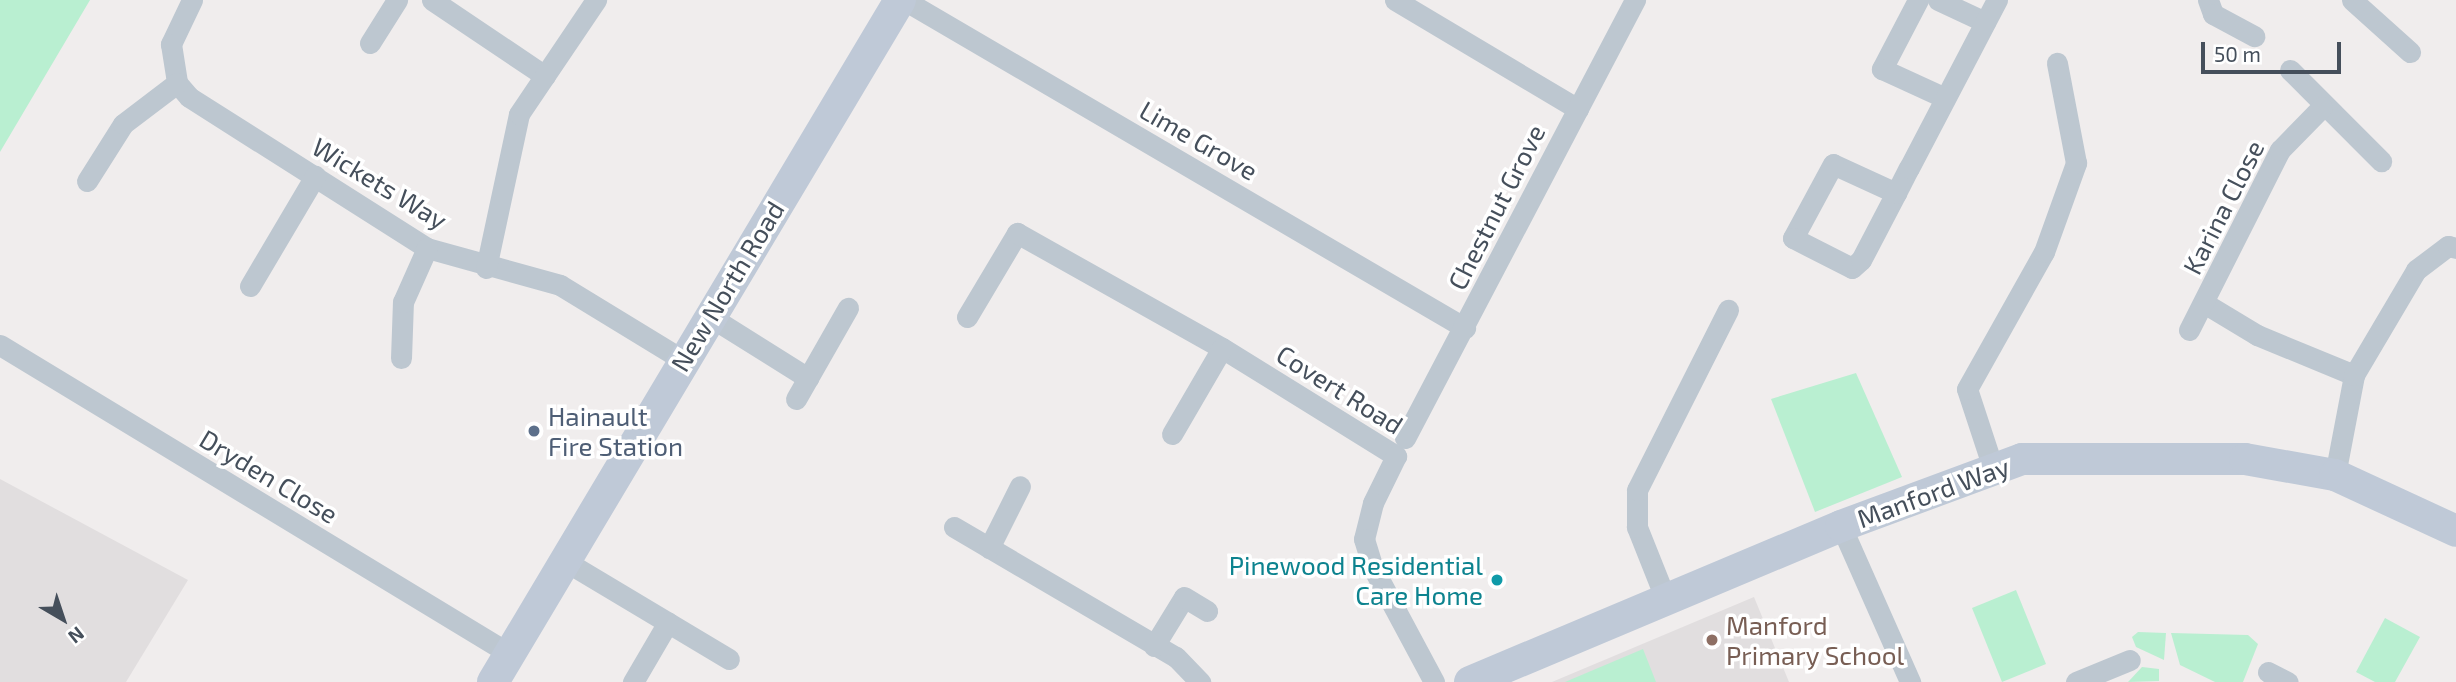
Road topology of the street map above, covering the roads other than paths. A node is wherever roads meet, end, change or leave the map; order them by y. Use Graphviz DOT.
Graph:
graph roads {
  1 [pos="192,0"];
  2 [pos="397,0"];
  3 [pos="432,0"];
  4 [pos="596,0"];
  5 [pos="902,0"];
  6 [pos="1395,0"];
  7 [pos="1635,0"];
  8 [pos="1918,0"];
  9 [pos="1938,0"];
  10 [pos="1997,0"];
  11 [pos="2208,0"];
  12 [pos="2352,0"];
  13 [pos="1985,22"];
  14 [pos="2254,36"];
  15 [pos="370,43"];
  16 [pos="2410,52"];
  17 [pos="2057,63"];
  18 [pos="2290,70"];
  19 [pos="545,76"];
  20 [pos="177,83"];
  21 [pos="1945,98"];
  22 [pos="2322,107"];
  23 [pos="1578,109"];
  24 [pos="2381,161"];
  25 [pos="315,176"];
  26 [pos="87,181"];
  27 [pos="1896,192"];
  28 [pos="427,248"];
  29 [pos="2456,248"];
  30 [pos="486,268"];
  31 [pos="250,286"];
  32 [pos="2204,303"];
  33 [pos="848,308"];
  34 [pos="1728,310"];
  35 [pos="709,316"];
  36 [pos="967,317"];
  37 [pos="1465,328"];
  38 [pos="2189,330"];
  39 [pos="0,345"];
  40 [pos="1222,348"];
  41 [pos="401,358"];
  42 [pos="683,360"];
  43 [pos="2354,375"];
  44 [pos="808,378"];
  45 [pos="796,399"];
  46 [pos="1172,433"];
  47 [pos="1405,438"];
  48 [pos="1993,468"];
  49 [pos="2335,475"];
  50 [pos="1020,486"];
  51 [pos="1841,526"];
  52 [pos="954,527"];
  53 [pos="2456,531"];
  54 [pos="989,548"];
  55 [pos="565,561"];
  56 [pos="1666,600"];
  57 [pos="1207,611"];
  58 [pos="668,622"];
  59 [pos="1154,646"];
  60 [pos="510,654"];
  61 [pos="729,659"];
  62 [pos="2130,660"];
  63 [pos="2268,672"];
  64 [pos="2111,675"];
  65 [pos="493,682"];
  66 [pos="633,682"];
  67 [pos="1200,682"];
  68 [pos="1434,682"];
  69 [pos="1470,682"];
  70 [pos="1910,682"];
  71 [pos="2076,682"];
  72 [pos="2288,682"];
  1 -- 20 [label="street"];
  2 -- 15 [label="street"];
  3 -- 19 [label="street"];
  4 -- 19 [label="street"];
  5 -- 35 [label="street, New North Road"];
  5 -- 37 [label="street, Lime Grove"];
  6 -- 23 [label="street"];
  7 -- 23 [label="street, Chestnut Grove"];
  8 -- 21 [label="street"];
  9 -- 13 [label="street"];
  10 -- 13 [label="street"];
  11 -- 14 [label="street"];
  12 -- 16 [label="street"];
  13 -- 21 [label="street"];
  17 -- 48 [label="street"];
  18 -- 22 [label="street"];
  19 -- 30 [label="street"];
  20 -- 25 [label="street, Wickets Way"];
  20 -- 26 [label="street"];
  21 -- 27 [label="street"];
  22 -- 24 [label="street"];
  22 -- 32 [label="street, Karina Close"];
  23 -- 37 [label="street, Chestnut Grove"];
  25 -- 28 [label="street, Wickets Way"];
  25 -- 31 [label="street"];
  27 -- 27 [label="street"];
  28 -- 30 [label="street, Wickets Way"];
  28 -- 41 [label="street"];
  29 -- 43 [label="street"];
  30 -- 42 [label="street, Wickets Way"];
  32 -- 38 [label="street, Karina Close"];
  32 -- 43 [label="street, Karina Close"];
  33 -- 44 [label="street"];
  34 -- 56 [label="street"];
  35 -- 42 [label="street, New North Road"];
  35 -- 44 [label="street"];
  36 -- 40 [label="street, Covert Road"];
  37 -- 47 [label="street, Chestnut Grove"];
  39 -- 60 [label="street, Dryden Close"];
  40 -- 46 [label="street"];
  40 -- 68 [label="street, Covert Road"];
  42 -- 55 [label="street, New North Road"];
  43 -- 49 [label="street"];
  44 -- 45 [label="street"];
  48 -- 49 [label="street, Manford Way"];
  48 -- 51 [label="street, Manford Way"];
  49 -- 53 [label="street, Manford Way"];
  50 -- 54 [label="street"];
  51 -- 56 [label="street, Manford Way"];
  51 -- 70 [label="street"];
  52 -- 54 [label="street"];
  54 -- 59 [label="street"];
  55 -- 58 [label="street"];
  55 -- 60 [label="street, New North Road"];
  56 -- 69 [label="street, Manford Way"];
  57 -- 59 [label="street"];
  58 -- 61 [label="street"];
  58 -- 66 [label="street"];
  59 -- 67 [label="street"];
  60 -- 65 [label="street, New North Road"];
  62 -- 64 [label="street"];
  63 -- 72 [label="street"];
  64 -- 71 [label="street"];
}
